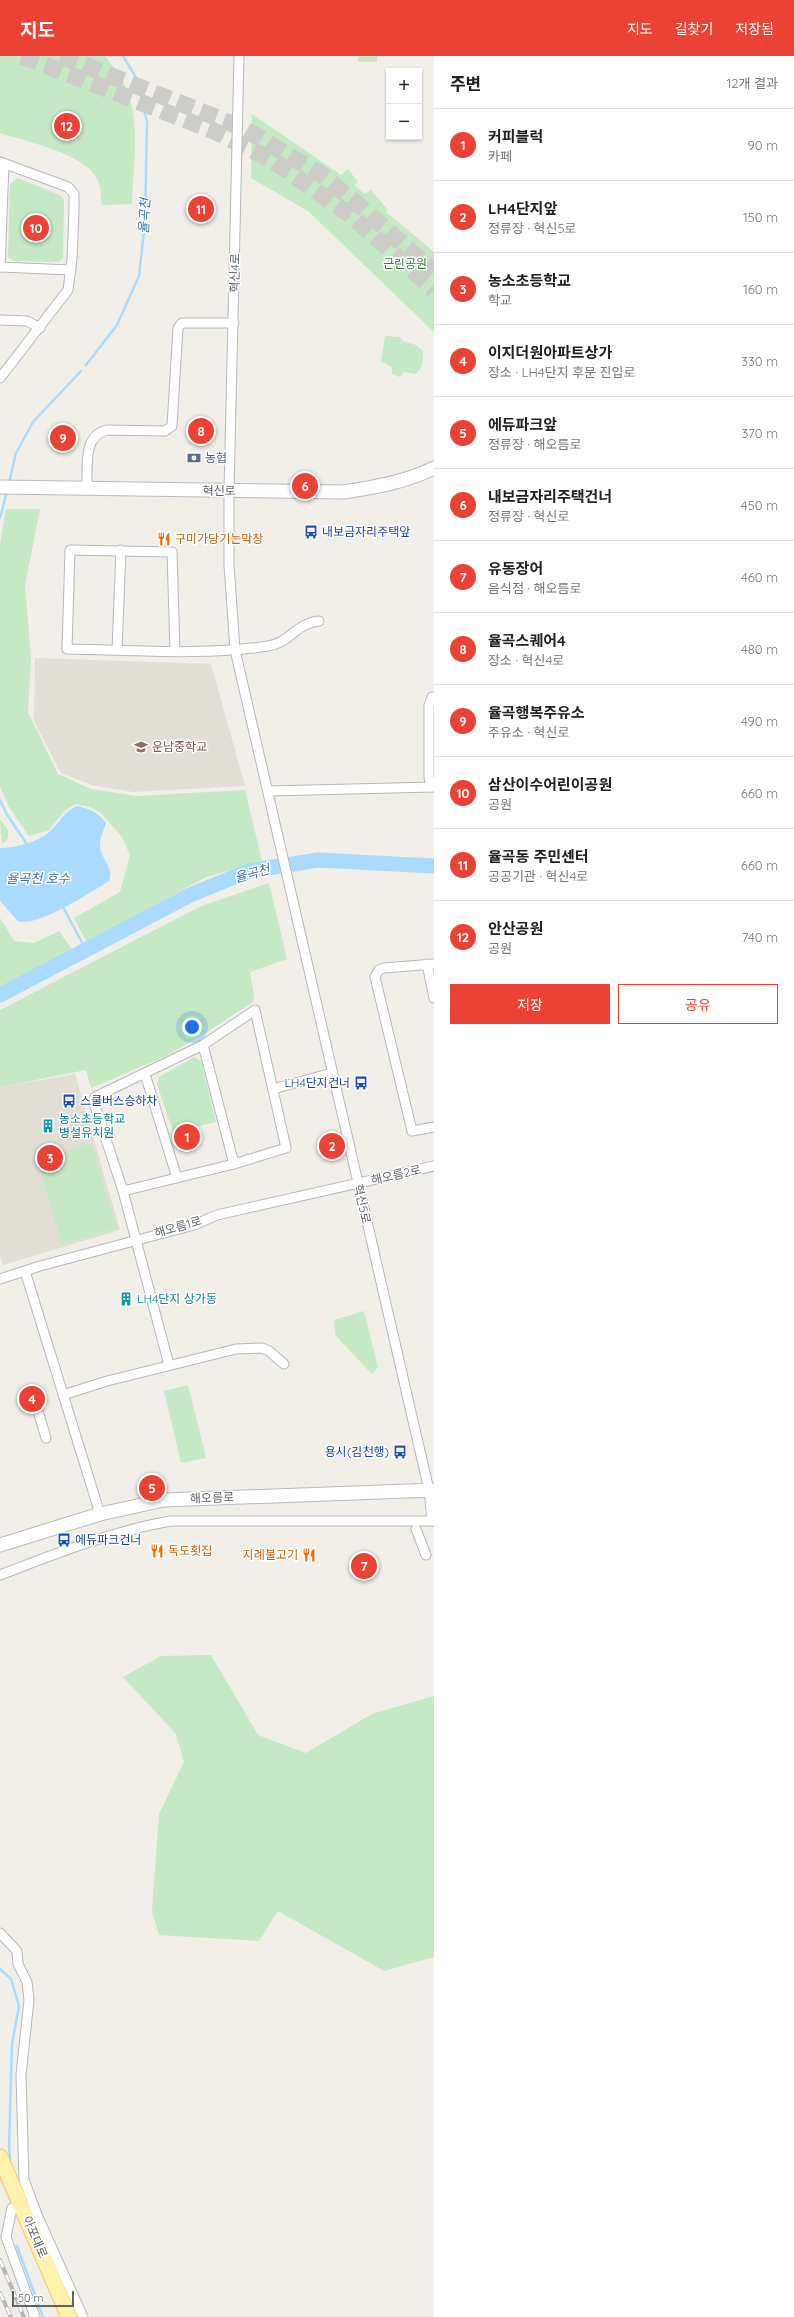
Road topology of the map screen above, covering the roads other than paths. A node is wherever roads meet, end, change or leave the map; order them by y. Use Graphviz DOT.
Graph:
graph roads {
  1 [pos="240,56"];
  2 [pos="2,163"];
  3 [pos="0,267"];
  4 [pos="71,270"];
  5 [pos="0,320"];
  6 [pos="234,323"];
  7 [pos="40,328"];
  8 [pos="0,377"];
  9 [pos="434,468"];
  10 [pos="0,487"];
  11 [pos="87,488"];
  12 [pos="229,491"];
  13 [pos="121,550"];
  14 [pos="319,622"];
  15 [pos="116,650"];
  16 [pos="235,650"];
  17 [pos="175,651"];
  18 [pos="432,697"];
  19 [pos="433,787"];
  20 [pos="268,791"];
  21 [pos="430,964"];
  22 [pos="434,998"];
  23 [pos="203,1045"];
  24 [pos="332,1073"];
  25 [pos="145,1074"];
  26 [pos="273,1089"];
  27 [pos="434,1127"];
  28 [pos="234,1164"];
  29 [pos="434,1166"];
  30 [pos="177,1178"];
  31 [pos="358,1184"];
  32 [pos="123,1191"];
  33 [pos="136,1239"];
  34 [pos="25,1271"];
  35 [pos="0,1279"];
  36 [pos="284,1364"];
  37 [pos="169,1365"];
  38 [pos="63,1395"];
  39 [pos="38,1411"];
  40 [pos="46,1438"];
  41 [pos="432,1490"];
  42 [pos="100,1514"];
  43 [pos="433,1521"];
  44 [pos="416,1529"];
  45 [pos="0,1545"];
  46 [pos="426,1555"];
  47 [pos="0,1575"];
  48 [pos="0,1933"];
  49 [pos="0,2157"];
  50 [pos="0,2181"];
  51 [pos="12,2208"];
  52 [pos="36,2317"];
  53 [pos="59,2317"];
  54 [pos="69,2317"];
  55 [pos="83,2317"];
  1 -- 6 [label="street, 혁신4로"];
  2 -- 3 [label="street"];
  2 -- 4 [label="street"];
  3 -- 4 [label="street"];
  4 -- 7 [label="street"];
  5 -- 7 [label="street"];
  6 -- 11 [label="street"];
  6 -- 12 [label="street, 혁신4로"];
  7 -- 8 [label="street"];
  9 -- 12 [label="main road, 혁신로"];
  10 -- 11 [label="main road, 혁신로"];
  11 -- 12 [label="main road, 혁신로"];
  12 -- 16 [label="street, 혁신4로"];
  13 -- 15 [label="street"];
  13 -- 15 [label="street"];
  13 -- 17 [label="street"];
  14 -- 16 [label="street"];
  15 -- 17 [label="street"];
  16 -- 17 [label="street"];
  16 -- 20 [label="street, 혁신5로"];
  18 -- 19 [label="street"];
  19 -- 20 [label="street"];
  20 -- 24 [label="street, 혁신5로"];
  21 -- 22 [label="street"];
  21 -- 27 [label="street"];
  23 -- 25 [label="street"];
  23 -- 26 [label="street"];
  23 -- 28 [label="street"];
  24 -- 26 [label="street"];
  24 -- 31 [label="street, 혁신5로"];
  25 -- 30 [label="street"];
  25 -- 32 [label="street"];
  26 -- 28 [label="street"];
  28 -- 30 [label="street"];
  29 -- 31 [label="street, 해오름2로"];
  30 -- 32 [label="street"];
  31 -- 33 [label="street, 해오름1로"];
  31 -- 41 [label="street, 혁신5로"];
  32 -- 33 [label="street"];
  33 -- 34 [label="street, 해오름1로"];
  33 -- 37 [label="street"];
  34 -- 35 [label="street, 해오름1로"];
  34 -- 38 [label="street"];
  36 -- 37 [label="street"];
  37 -- 38 [label="street"];
  38 -- 42 [label="street"];
  39 -- 40 [label="street"];
  41 -- 42 [label="main road, 해오름로"];
  41 -- 43 [label="street, 혁신5로"];
  42 -- 45 [label="main road, 해오름로"];
  43 -- 47 [label="street"];
  44 -- 46 [label="street"];
  48 -- 55 [label="street"];
  49 -- 54 [label="main road, 아포대로"];
  50 -- 51 [label="main road, 아포대로"];
  51 -- 52 [label="street"];
  51 -- 53 [label="main road, 아포대로"];
}
